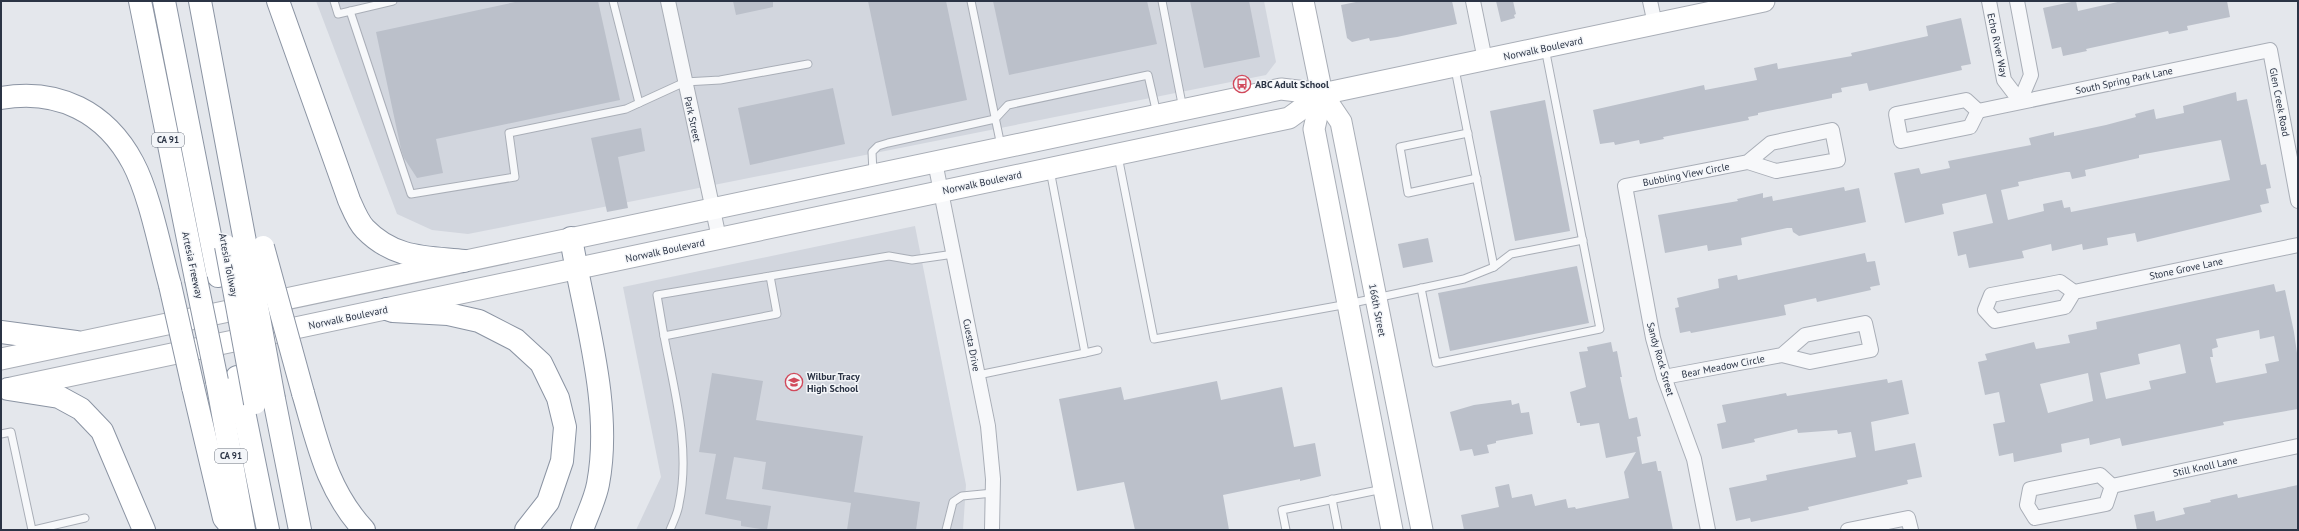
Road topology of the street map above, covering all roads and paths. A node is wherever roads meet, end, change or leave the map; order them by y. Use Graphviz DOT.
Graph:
graph roads {
  1 [pos="140,1"];
  2 [pos="164,1"];
  3 [pos="175,1"];
  4 [pos="200,1"];
  5 [pos="278,1"];
  6 [pos="334,1"];
  7 [pos="393,1"];
  8 [pos="613,1"];
  9 [pos="668,1"];
  10 [pos="971,1"];
  11 [pos="1162,1"];
  12 [pos="1304,1"];
  13 [pos="1473,1"];
  14 [pos="1650,1"];
  15 [pos="1764,1"];
  16 [pos="1989,1"];
  17 [pos="2017,1"];
  18 [pos="350,11"];
  19 [pos="1655,24"];
  20 [pos="1545,47"];
  21 [pos="2270,50"];
  22 [pos="1485,60"];
  23 [pos="808,64"];
  24 [pos="1455,66"];
  25 [pos="685,82"];
  26 [pos="1322,94"];
  27 [pos="1,98"];
  28 [pos="2020,101"];
  29 [pos="640,103"];
  30 [pos="1183,110"];
  31 [pos="1978,111"];
  32 [pos="1157,116"];
  33 [pos="995,119"];
  34 [pos="1468,133"];
  35 [pos="1001,148"];
  36 [pos="1117,154"];
  37 [pos="935,162"];
  38 [pos="1748,162"];
  39 [pos="1050,168"];
  40 [pos="873,175"];
  41 [pos="1477,178"];
  42 [pos="1624,186"];
  43 [pos="941,191"];
  44 [pos="2298,201"];
  45 [pos="713,209"];
  46 [pos="571,238"];
  47 [pos="719,238"];
  48 [pos="1583,240"];
  49 [pos="2298,245"];
  50 [pos="245,247"];
  51 [pos="954,254"];
  52 [pos="464,261"];
  53 [pos="1494,267"];
  54 [pos="576,268"];
  55 [pos="770,276"];
  56 [pos="1422,288"];
  57 [pos="2074,292"];
  58 [pos="1376,298"];
  59 [pos="1348,304"];
  60 [pos="387,309"];
  61 [pos="1,332"];
  62 [pos="664,336"];
  63 [pos="76,342"];
  64 [pos="1098,350"];
  65 [pos="1085,353"];
  66 [pos="1782,355"];
  67 [pos="1,359"];
  68 [pos="978,375"];
  69 [pos="1664,377"];
  70 [pos="227,379"];
  71 [pos="4,388"];
  72 [pos="264,401"];
  73 [pos="1,434"];
  74 [pos="2298,446"];
  75 [pos="2112,486"];
  76 [pos="1384,488"];
  77 [pos="992,493"];
  78 [pos="1332,499"];
  79 [pos="85,518"];
  80 [pos="33,530"];
  81 [pos="144,530"];
  82 [pos="234,530"];
  83 [pos="244,530"];
  84 [pos="268,530"];
  85 [pos="280,530"];
  86 [pos="300,530"];
  87 [pos="364,530"];
  88 [pos="526,530"];
  89 [pos="582,530"];
  90 [pos="670,530"];
  91 [pos="946,530"];
  92 [pos="992,530"];
  93 [pos="1286,530"];
  94 [pos="1338,530"];
  95 [pos="1392,530"];
  96 [pos="1422,530"];
  97 [pos="1708,530"];
  98 [pos="1848,530"];
  99 [pos="1911,530"];
  1 -- 70 [label="highway, Artesia Freeway / CA 91, bridge"];
  2 -- 70 [label="highway, Artesia Tollway"];
  3 -- 50 [label="highway, Artesia Tollway"];
  4 -- 50 [label="highway"];
  5 -- 52 [label="highway"];
  6 -- 18 [label="lane"];
  7 -- 18 [label="lane"];
  8 -- 29 [label="lane"];
  9 -- 25 [label="street, Park Street"];
  10 -- 33 [label="lane"];
  11 -- 30 [label="lane"];
  12 -- 26 [label="main road, 166th Street"];
  13 -- 22 [label="street"];
  14 -- 19 [label="street"];
  15 -- 19 [label="main road, Norwalk Boulevard"];
  16 -- 28 [label="street, Echo River Way"];
  17 -- 28 [label="street"];
  18 -- 29 [label="lane"];
  19 -- 20 [label="main road, Norwalk Boulevard"];
  20 -- 22 [label="main road, Norwalk Boulevard"];
  20 -- 48 [label="lane"];
  21 -- 28 [label="street, South Spring Park Lane"];
  21 -- 44 [label="street, Glen Creek Road"];
  22 -- 24 [label="main road, Norwalk Boulevard"];
  23 -- 25 [label="lane"];
  24 -- 26 [label="main road, Norwalk Boulevard"];
  24 -- 34 [label="lane"];
  25 -- 29 [label="lane"];
  25 -- 45 [label="street, Park Street"];
  26 -- 30 [label="main road, Norwalk Boulevard"];
  26 -- 36 [label="main road, Norwalk Boulevard"];
  26 -- 58 [label="main road, 166th Street"];
  26 -- 59 [label="main road, 166th Street"];
  27 -- 82 [label="highway, bridge"];
  28 -- 31 [label="street, South Spring Park Lane"];
  30 -- 32 [label="main road, Norwalk Boulevard"];
  31 -- 31 [label="street"];
  32 -- 33 [label="lane"];
  32 -- 35 [label="main road, Norwalk Boulevard"];
  33 -- 35 [label="lane"];
  33 -- 40 [label="lane"];
  34 -- 41 [label="lane"];
  34 -- 41 [label="lane"];
  35 -- 37 [label="main road, Norwalk Boulevard"];
  36 -- 39 [label="main road, Norwalk Boulevard"];
  36 -- 59 [label="lane"];
  37 -- 40 [label="main road, Norwalk Boulevard"];
  37 -- 43 [label="street, Cuesta Drive"];
  38 -- 38 [label="street, Bubbling View Circle"];
  38 -- 42 [label="street, Bubbling View Circle"];
  39 -- 43 [label="main road, Norwalk Boulevard"];
  39 -- 65 [label="lane"];
  40 -- 45 [label="main road, Norwalk Boulevard"];
  41 -- 53 [label="lane"];
  42 -- 69 [label="street, Sandy Rock Street"];
  43 -- 47 [label="main road, Norwalk Boulevard"];
  43 -- 51 [label="street, Cuesta Drive"];
  45 -- 46 [label="main road, Norwalk Boulevard"];
  45 -- 47 [label="street, Park Street"];
  46 -- 52 [label="main road, Norwalk Boulevard"];
  46 -- 54 [label="highway"];
  47 -- 54 [label="main road, Norwalk Boulevard"];
  48 -- 53 [label="lane"];
  48 -- 56 [label="lane"];
  49 -- 57 [label="street, Stone Grove Lane"];
  50 -- 72 [label="highway, bridge"];
  50 -- 87 [label="highway, bridge"];
  51 -- 55 [label="lane"];
  51 -- 68 [label="street, Cuesta Drive"];
  52 -- 63 [label="main road, Norwalk Boulevard"];
  53 -- 56 [label="lane"];
  54 -- 60 [label="main road, Norwalk Boulevard"];
  54 -- 89 [label="highway"];
  55 -- 62 [label="lane"];
  55 -- 62 [label="lane"];
  56 -- 58 [label="lane"];
  57 -- 57 [label="street"];
  58 -- 59 [label="lane"];
  58 -- 96 [label="main road, 166th Street"];
  59 -- 76 [label="main road, 166th Street"];
  60 -- 71 [label="main road, Norwalk Boulevard"];
  60 -- 88 [label="highway"];
  61 -- 63 [label="highway"];
  62 -- 90 [label="lane"];
  63 -- 67 [label="main road, Norwalk Boulevard"];
  64 -- 65 [label="lane"];
  65 -- 68 [label="lane"];
  66 -- 66 [label="street, Bear Meadow Circle"];
  66 -- 69 [label="street, Bear Meadow Circle"];
  68 -- 77 [label="street, Cuesta Drive"];
  69 -- 97 [label="street, Sandy Rock Street"];
  70 -- 83 [label="highway, Artesia Freeway / CA 91"];
  70 -- 84 [label="highway, Artesia Tollway"];
  71 -- 81 [label="highway"];
  72 -- 85 [label="highway"];
  72 -- 86 [label="highway"];
  73 -- 80 [label="lane"];
  74 -- 75 [label="street, Still Knoll Lane"];
  75 -- 75 [label="street"];
  76 -- 78 [label="lane"];
  76 -- 95 [label="main road, 166th Street"];
  77 -- 91 [label="lane"];
  77 -- 92 [label="street, Cuesta Drive"];
  78 -- 93 [label="lane"];
  78 -- 94 [label="lane"];
  79 -- 80 [label="lane"];
  98 -- 99 [label="street"];
}
